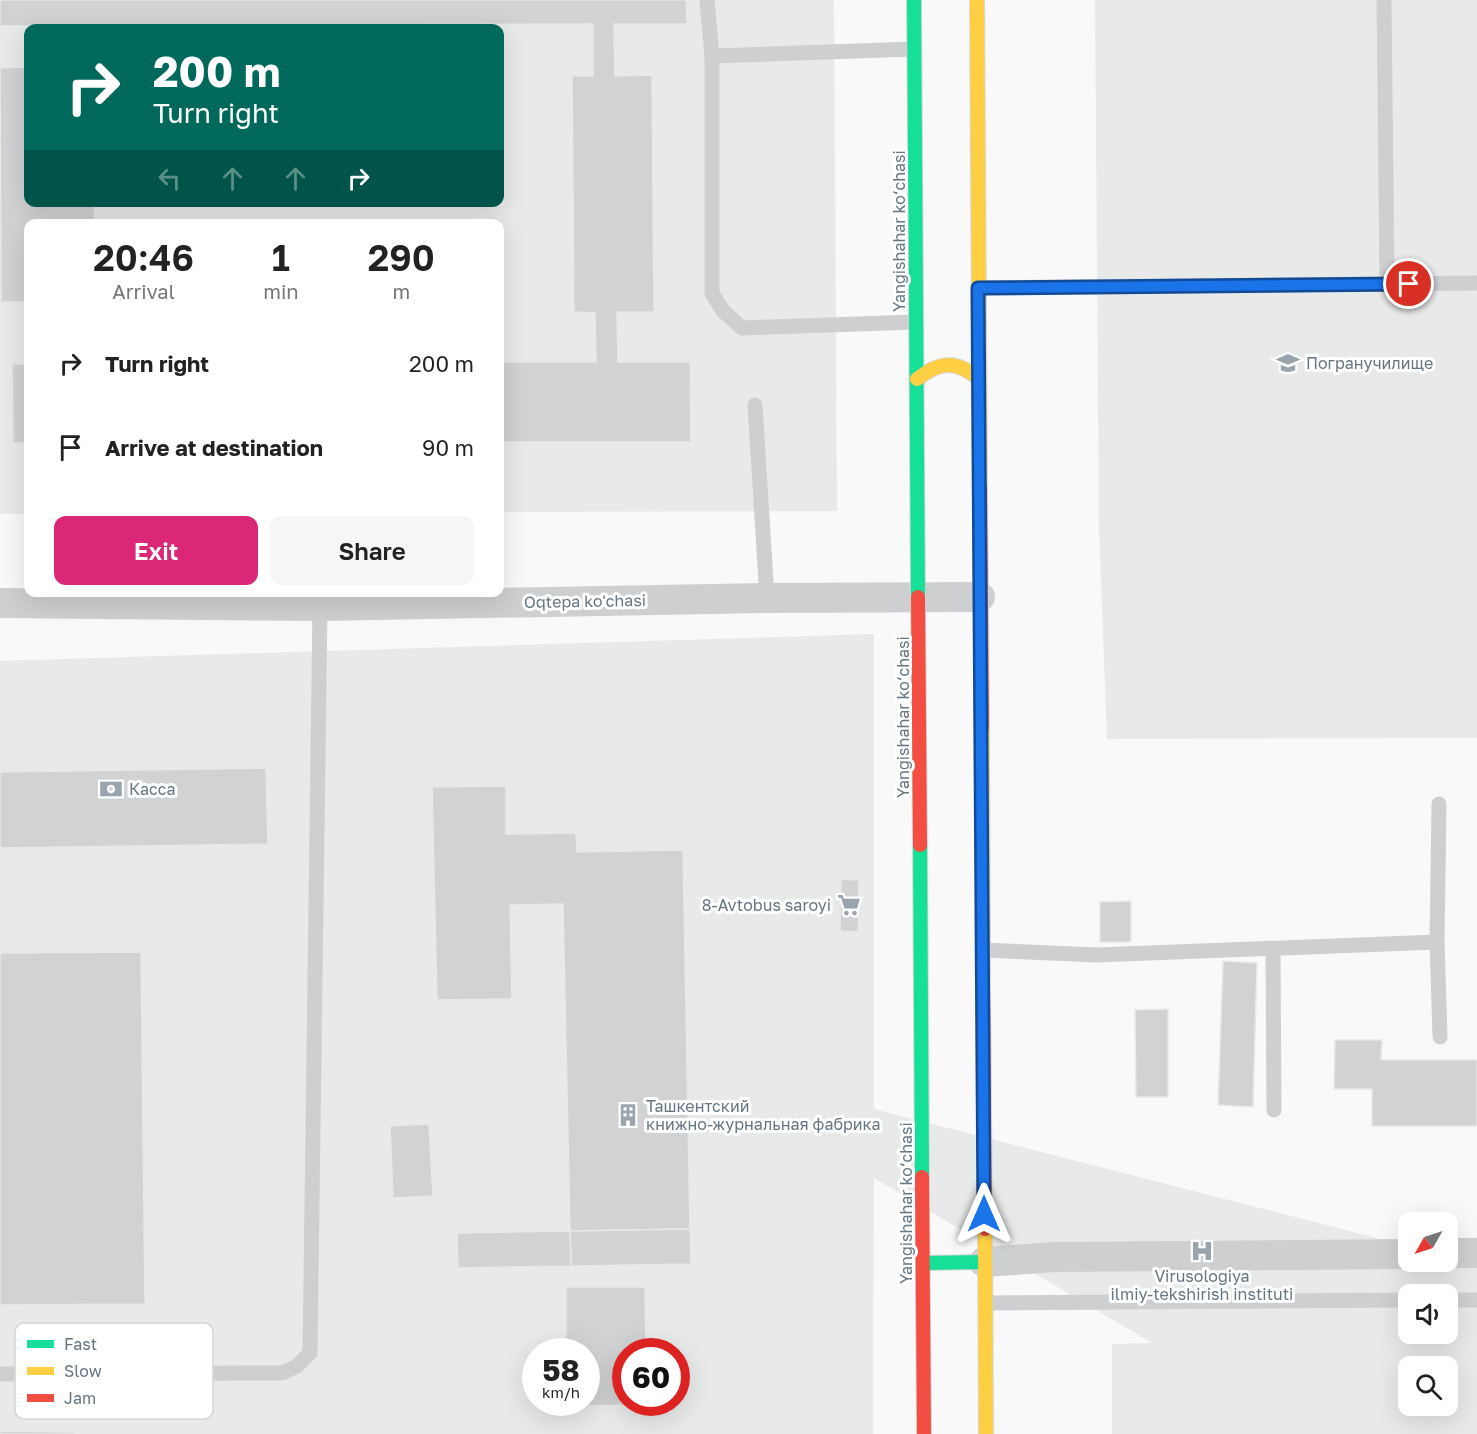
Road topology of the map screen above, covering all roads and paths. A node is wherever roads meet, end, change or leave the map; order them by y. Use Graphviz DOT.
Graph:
graph roads {
  1 [pos="707,0"];
  2 [pos="914,0"];
  3 [pos="977,0"];
  4 [pos="1384,0"];
  5 [pos="914,48"];
  6 [pos="712,56"];
  7 [pos="1477,283"];
  8 [pos="1387,284"];
  9 [pos="978,288"];
  10 [pos="916,322"];
  11 [pos="979,378"];
  12 [pos="916,379"];
  13 [pos="755,405"];
  14 [pos="918,597"];
  15 [pos="980,597"];
  16 [pos="767,598"];
  17 [pos="0,603"];
  18 [pos="320,606"];
  19 [pos="1439,804"];
  20 [pos="1437,942"];
  21 [pos="1273,949"];
  22 [pos="983,950"];
  23 [pos="1440,1037"];
  24 [pos="1274,1110"];
  25 [pos="1458,1253"];
  26 [pos="1477,1253"];
  27 [pos="1398,1254"];
  28 [pos="984,1262"];
  29 [pos="923,1263"];
  30 [pos="1398,1300"];
  31 [pos="1458,1300"];
  32 [pos="1477,1300"];
  33 [pos="985,1303"];
  34 [pos="213,1373"];
  35 [pos="0,1374"];
  36 [pos="15,1374"];
  37 [pos="924,1434"];
  38 [pos="986,1434"];
  1 -- 6 [label="lane"];
  2 -- 5 [label="main road, Yangishahar ko‘chasi"];
  3 -- 9 [label="main road"];
  4 -- 8 [label="lane"];
  5 -- 6 [label="lane"];
  5 -- 10 [label="main road, Yangishahar ko‘chasi"];
  6 -- 10 [label="lane"];
  7 -- 8 [label="lane"];
  8 -- 9 [label="lane"];
  9 -- 11 [label="main road"];
  10 -- 12 [label="main road, Yangishahar ko‘chasi"];
  11 -- 12 [label="main road"];
  11 -- 15 [label="main road"];
  12 -- 14 [label="main road, Yangishahar ko‘chasi"];
  13 -- 16 [label="lane"];
  14 -- 15 [label="street, Oqtepa ko'chasi"];
  14 -- 16 [label="street, Oqtepa ko'chasi"];
  14 -- 29 [label="main road, Yangishahar ko‘chasi"];
  15 -- 22 [label="main road"];
  16 -- 18 [label="street, Oqtepa ko'chasi"];
  17 -- 18 [label="street, Oqtepa ko'chasi"];
  18 -- 34 [label="lane"];
  19 -- 20 [label="lane"];
  20 -- 21 [label="lane"];
  20 -- 23 [label="lane"];
  21 -- 22 [label="lane"];
  21 -- 24 [label="lane"];
  22 -- 28 [label="main road"];
  25 -- 26 [label="street"];
  27 -- 28 [label="street"];
  28 -- 29 [label="main road"];
  28 -- 33 [label="main road"];
  29 -- 37 [label="main road, Yangishahar ko‘chasi"];
  30 -- 33 [label="lane"];
  31 -- 32 [label="lane"];
  33 -- 38 [label="main road"];
  35 -- 36 [label="lane"];
}
